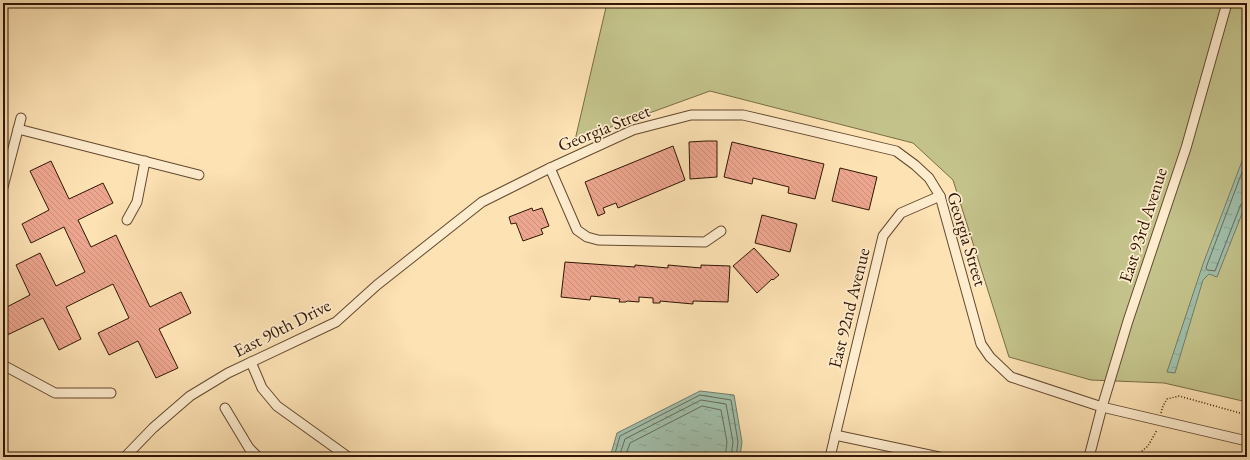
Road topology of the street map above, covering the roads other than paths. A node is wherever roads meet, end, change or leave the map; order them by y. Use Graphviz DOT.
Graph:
graph roads {
  1 [pos="1226,3"];
  2 [pos="21,118"];
  3 [pos="18,129"];
  4 [pos="145,161"];
  5 [pos="550,168"];
  6 [pos="199,175"];
  7 [pos="514,186"];
  8 [pos="3,187"];
  9 [pos="940,196"];
  10 [pos="127,220"];
  11 [pos="722,231"];
  12 [pos="251,362"];
  13 [pos="3,365"];
  14 [pos="111,393"];
  15 [pos="1102,406"];
  16 [pos="225,408"];
  17 [pos="835,435"];
  18 [pos="1247,442"];
  19 [pos="125,457"];
  20 [pos="258,457"];
  21 [pos="348,457"];
  22 [pos="830,457"];
  23 [pos="939,457"];
  24 [pos="1089,457"];
  1 -- 15 [label="street, East 93rd Avenue"];
  2 -- 3 [label="street"];
  3 -- 4 [label="street"];
  3 -- 8 [label="street"];
  4 -- 6 [label="street"];
  4 -- 10 [label="street"];
  5 -- 7 [label="street, Georgia Street"];
  5 -- 9 [label="street, Georgia Street"];
  5 -- 11 [label="street"];
  7 -- 12 [label="street, East 90th Drive"];
  9 -- 15 [label="street, Georgia Street"];
  9 -- 17 [label="street, East 92nd Avenue"];
  12 -- 19 [label="street, East 90th Drive"];
  12 -- 21 [label="street"];
  13 -- 14 [label="street"];
  15 -- 18 [label="street, Georgia Street"];
  15 -- 24 [label="street, East 93rd Avenue"];
  16 -- 20 [label="street"];
  17 -- 22 [label="street, East 92nd Avenue"];
  17 -- 23 [label="street"];
}
